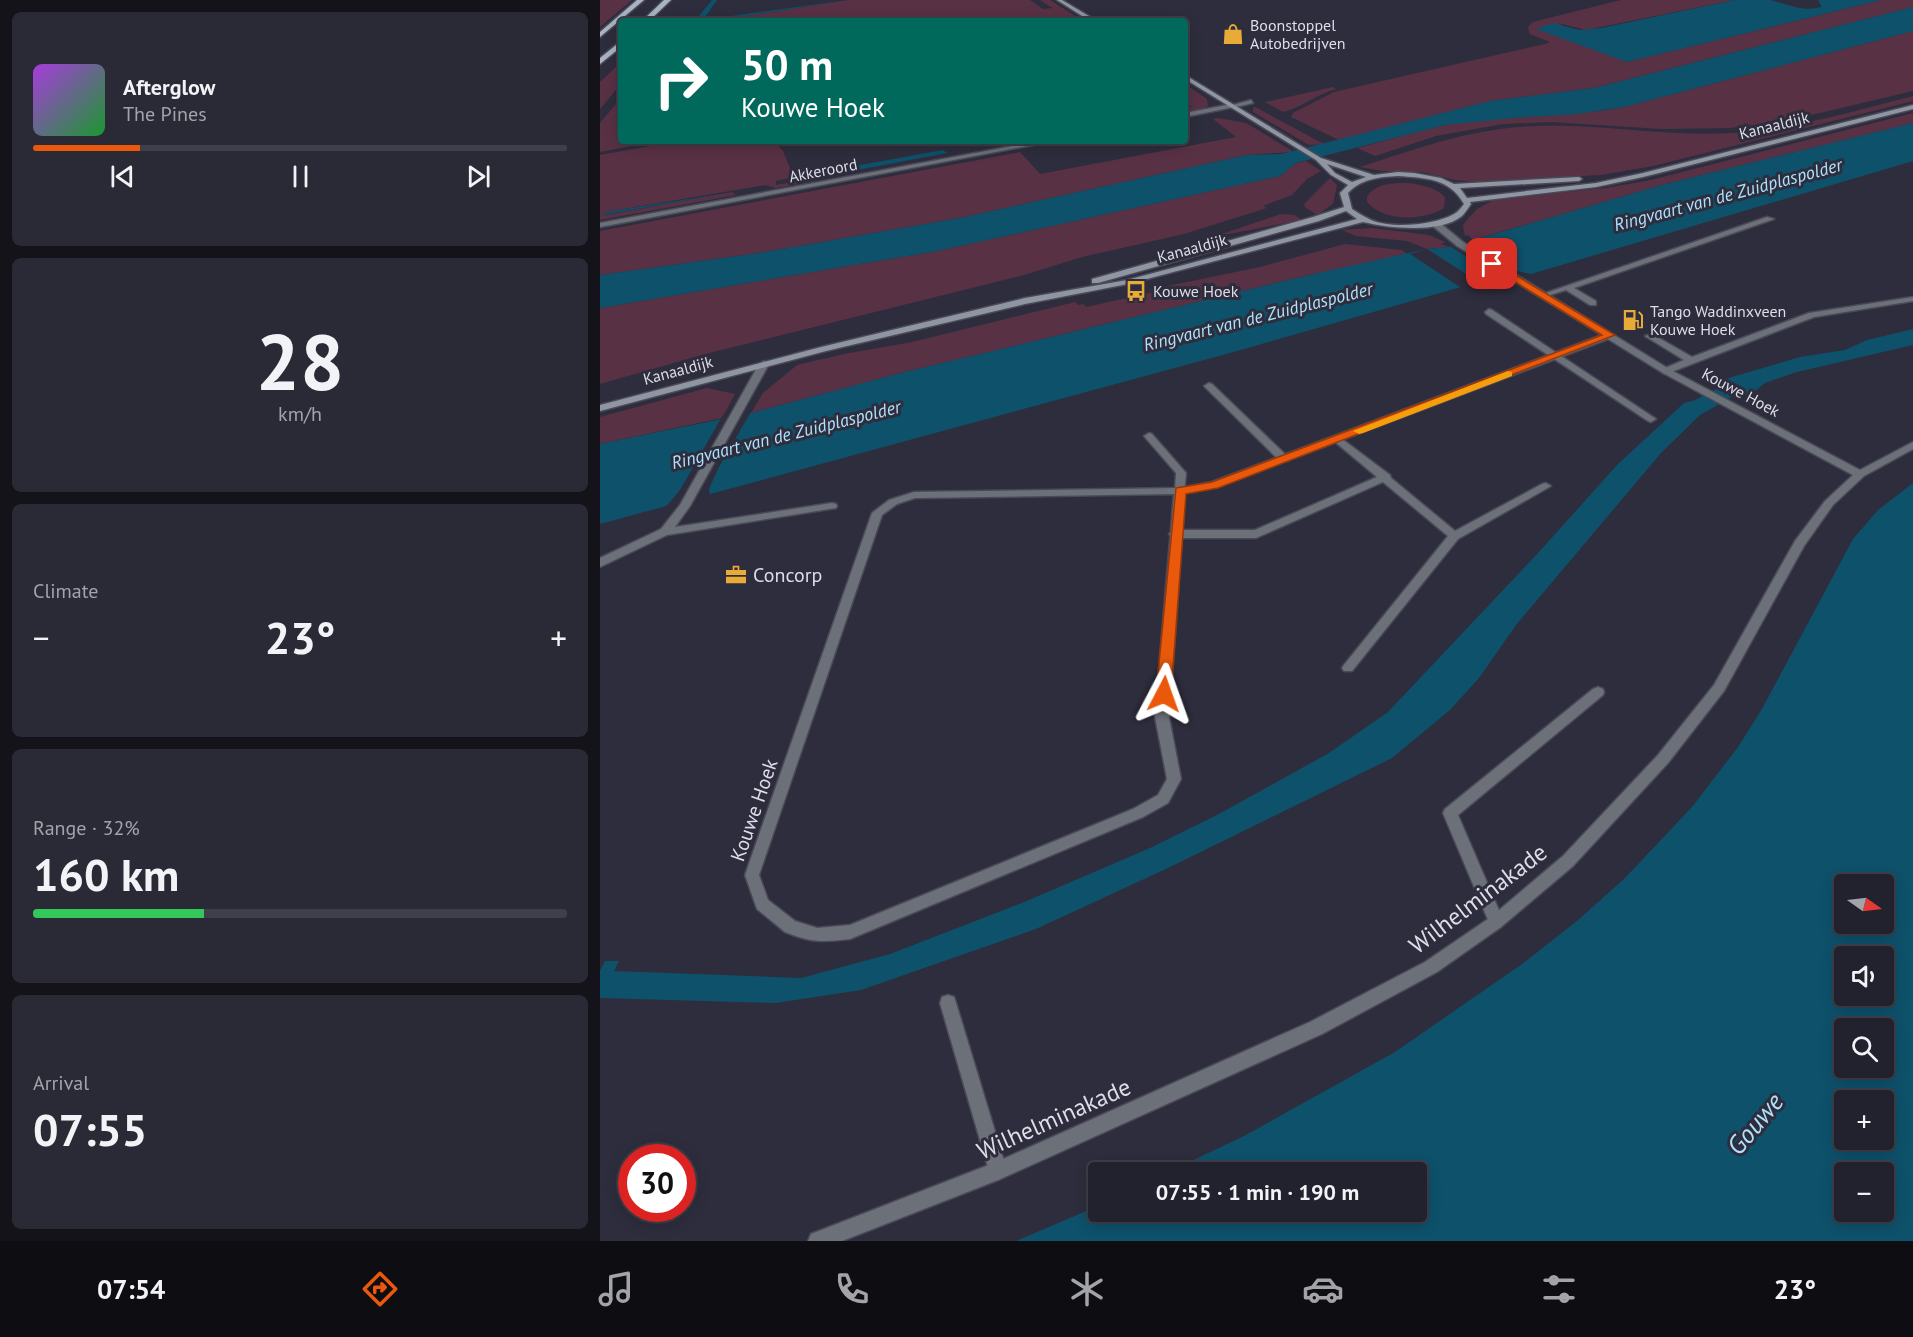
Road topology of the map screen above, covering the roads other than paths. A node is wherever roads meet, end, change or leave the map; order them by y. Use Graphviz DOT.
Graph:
graph roads {
  1 [pos="640,0"];
  2 [pos="668,0"];
  3 [pos="1059,0"];
  4 [pos="619,18"];
  5 [pos="648,18"];
  6 [pos="1089,18"];
  7 [pos="618,19"];
  8 [pos="600,35"];
  9 [pos="618,46"];
  10 [pos="600,62"];
  11 [pos="1188,79"];
  12 [pos="1251,102"];
  13 [pos="1232,106"];
  14 [pos="1913,107"];
  15 [pos="1188,114"];
  16 [pos="1035,144"];
  17 [pos="1318,159"];
  18 [pos="1643,175"];
  19 [pos="1374,177"];
  20 [pos="1352,185"];
  21 [pos="1453,186"];
  22 [pos="1467,200"];
  23 [pos="1348,208"];
  24 [pos="1366,219"];
  25 [pos="1770,219"];
  26 [pos="600,225"];
  27 [pos="1437,225"];
  28 [pos="1567,287"];
  29 [pos="1544,294"];
  30 [pos="1913,299"];
  31 [pos="1025,301"];
  32 [pos="1593,303"];
  33 [pos="1489,312"];
  34 [pos="1610,335"];
  35 [pos="1649,336"];
  36 [pos="1555,356"];
  37 [pos="1691,360"];
  38 [pos="764,364"];
  39 [pos="1666,371"];
  40 [pos="1209,386"];
  41 [pos="600,408"];
  42 [pos="1651,419"];
  43 [pos="1149,436"];
  44 [pos="1338,439"];
  45 [pos="1913,445"];
  46 [pos="1284,459"];
  47 [pos="1860,474"];
  48 [pos="1386,477"];
  49 [pos="1546,486"];
  50 [pos="1180,491"];
  51 [pos="832,506"];
  52 [pos="665,532"];
  53 [pos="1175,534"];
  54 [pos="1454,536"];
  55 [pos="600,563"];
  56 [pos="1348,668"];
  57 [pos="1598,692"];
  58 [pos="1496,922"];
  59 [pos="948,1003"];
  60 [pos="998,1171"];
  61 [pos="818,1241"];
  1 -- 4 [label="main road"];
  2 -- 5 [label="main road"];
  3 -- 6 [label="main road"];
  7 -- 8 [label="main road"];
  9 -- 10 [label="main road"];
  11 -- 13 [label="main road"];
  12 -- 13 [label="street"];
  13 -- 15 [label="street"];
  13 -- 17 [label="main road"];
  14 -- 18 [label="main road, Kanaaldijk"];
  16 -- 26 [label="street, Akkeroord"];
  17 -- 19 [label="main road"];
  17 -- 20 [label="main road"];
  18 -- 21 [label="main road, Kanaaldijk"];
  18 -- 22 [label="main road, Kanaaldijk"];
  19 -- 20 [label="main road"];
  19 -- 21 [label="main road"];
  20 -- 23 [label="main road"];
  21 -- 22 [label="main road"];
  22 -- 27 [label="main road"];
  23 -- 24 [label="main road"];
  23 -- 31 [label="main road, Kanaaldijk"];
  24 -- 27 [label="main road"];
  24 -- 31 [label="main road, Kanaaldijk"];
  25 -- 28 [label="street"];
  27 -- 29 [label="street, Kouwe Hoek"];
  28 -- 29 [label="street"];
  28 -- 32 [label="street"];
  29 -- 34 [label="street, Kouwe Hoek"];
  30 -- 37 [label="street"];
  31 -- 38 [label="main road, Kanaaldijk"];
  33 -- 36 [label="street"];
  34 -- 36 [label="street, Kouwe Hoek"];
  34 -- 39 [label="street, Kouwe Hoek"];
  35 -- 37 [label="street"];
  36 -- 42 [label="street"];
  36 -- 44 [label="street, Kouwe Hoek"];
  37 -- 39 [label="street"];
  38 -- 41 [label="main road, Kanaaldijk"];
  38 -- 52 [label="street"];
  39 -- 47 [label="street, Kouwe Hoek"];
  40 -- 46 [label="street"];
  43 -- 50 [label="street"];
  44 -- 46 [label="street, Kouwe Hoek"];
  44 -- 48 [label="street"];
  45 -- 47 [label="street, Wilhelminakade"];
  46 -- 50 [label="street, Kouwe Hoek"];
  47 -- 58 [label="street, Wilhelminakade"];
  48 -- 53 [label="street"];
  48 -- 54 [label="street"];
  49 -- 54 [label="street"];
  50 -- 53 [label="street, Kouwe Hoek"];
  50 -- 53 [label="street, Kouwe Hoek"];
  51 -- 52 [label="street"];
  52 -- 55 [label="street"];
  54 -- 56 [label="street"];
  57 -- 58 [label="street"];
  58 -- 60 [label="street, Wilhelminakade"];
  59 -- 60 [label="street"];
  60 -- 61 [label="street, Wilhelminakade"];
}
